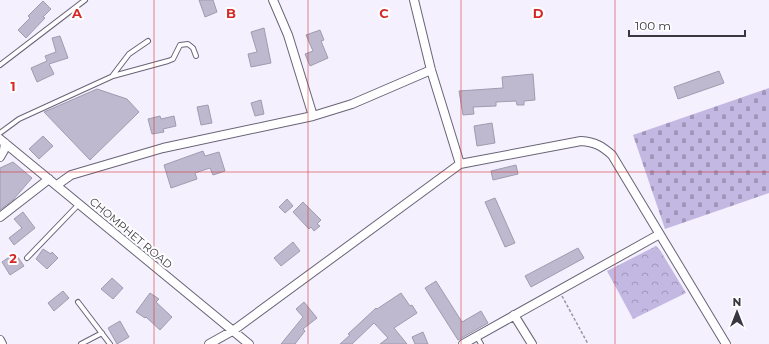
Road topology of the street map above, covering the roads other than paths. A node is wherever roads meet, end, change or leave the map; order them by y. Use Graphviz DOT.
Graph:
graph roads {
  1 [pos="85,0"];
  2 [pos="273,0"];
  3 [pos="414,0"];
  4 [pos="148,41"];
  5 [pos="196,56"];
  6 [pos="0,65"];
  7 [pos="431,70"];
  8 [pos="113,76"];
  9 [pos="313,116"];
  10 [pos="0,133"];
  11 [pos="3,141"];
  12 [pos="0,157"];
  13 [pos="460,164"];
  14 [pos="49,179"];
  15 [pos="57,185"];
  16 [pos="80,204"];
  17 [pos="0,217"];
  18 [pos="658,235"];
  19 [pos="27,258"];
  20 [pos="78,302"];
  21 [pos="514,315"];
  22 [pos="234,330"];
  23 [pos="102,333"];
  24 [pos="477,336"];
  25 [pos="0,340"];
  26 [pos="2,344"];
  27 [pos="81,344"];
  28 [pos="110,344"];
  29 [pos="209,344"];
  30 [pos="249,344"];
  31 [pos="464,344"];
  32 [pos="481,344"];
  33 [pos="532,344"];
  34 [pos="726,344"];
  1 -- 6 [label="lane"];
  2 -- 9 [label="street"];
  3 -- 7 [label="street"];
  4 -- 8 [label="lane"];
  5 -- 8 [label="lane"];
  7 -- 9 [label="street"];
  7 -- 13 [label="street"];
  8 -- 10 [label="lane"];
  9 -- 15 [label="street"];
  11 -- 12 [label="street"];
  11 -- 14 [label="street, CHOMPHET ROAD"];
  13 -- 18 [label="street"];
  13 -- 22 [label="street"];
  14 -- 15 [label="street, CHOMPHET ROAD"];
  14 -- 17 [label="street"];
  15 -- 16 [label="street, CHOMPHET ROAD"];
  16 -- 19 [label="lane"];
  16 -- 22 [label="street, CHOMPHET ROAD"];
  18 -- 21 [label="street"];
  18 -- 34 [label="street"];
  20 -- 23 [label="lane"];
  21 -- 24 [label="street"];
  21 -- 33 [label="street"];
  22 -- 29 [label="street"];
  22 -- 30 [label="street, CHOMPHET ROAD"];
  23 -- 27 [label="lane"];
  23 -- 28 [label="lane"];
  24 -- 31 [label="street"];
  24 -- 32 [label="lane"];
  25 -- 26 [label="street"];
}
